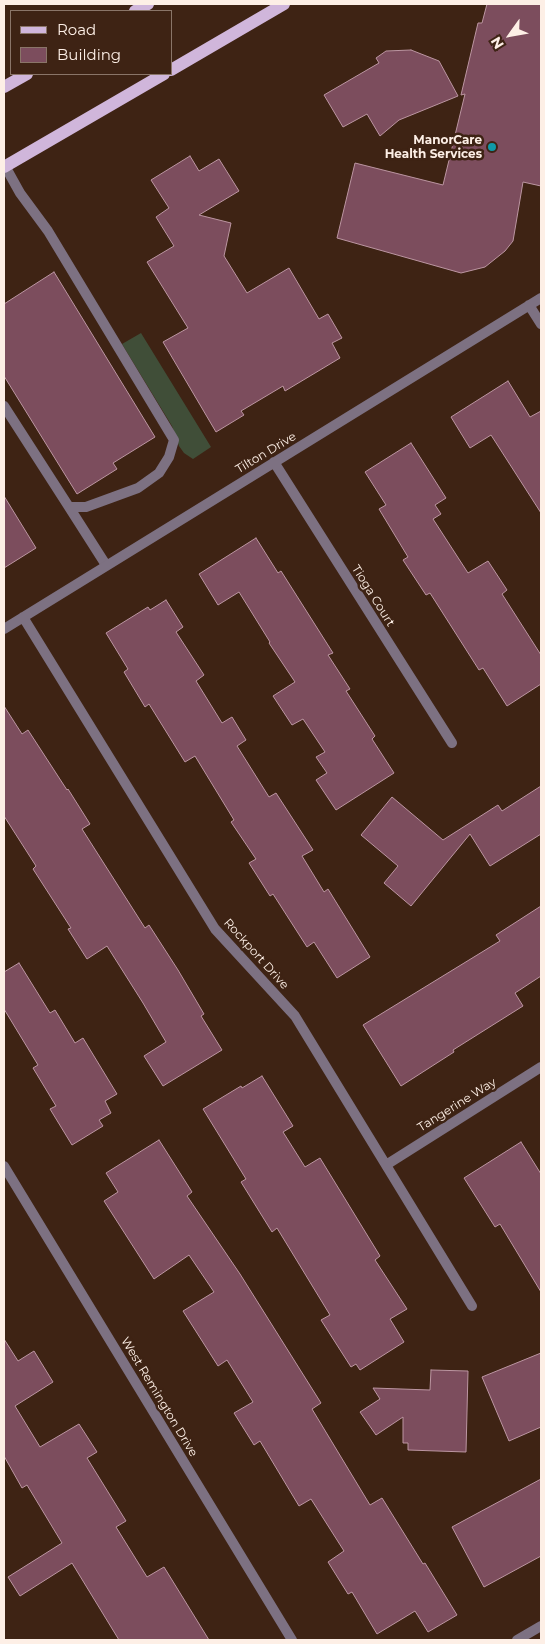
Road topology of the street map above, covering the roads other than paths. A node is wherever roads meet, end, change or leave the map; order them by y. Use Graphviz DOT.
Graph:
graph roads {
  1 [pos="148,4"];
  2 [pos="284,4"];
  3 [pos="137,10"];
  4 [pos="172,69"];
  5 [pos="25,75"];
  6 [pos="162,75"];
  7 [pos="4,87"];
  8 [pos="5,167"];
  9 [pos="541,298"];
  10 [pos="529,305"];
  11 [pos="541,324"];
  12 [pos="4,406"];
  13 [pos="274,462"];
  14 [pos="69,507"];
  15 [pos="106,566"];
  16 [pos="22,618"];
  17 [pos="4,629"];
  18 [pos="452,743"];
  19 [pos="541,1067"];
  20 [pos="386,1165"];
  21 [pos="4,1166"];
  22 [pos="472,1306"];
  23 [pos="541,1626"];
  24 [pos="292,1640"];
  25 [pos="517,1640"];
  1 -- 3 [label="main road"];
  2 -- 4 [label="main road"];
  5 -- 7 [label="main road"];
  6 -- 8 [label="main road"];
  8 -- 14 [label="street"];
  9 -- 10 [label="street, Tilton Drive"];
  10 -- 11 [label="street"];
  10 -- 13 [label="street, Tilton Drive"];
  12 -- 14 [label="street"];
  13 -- 15 [label="street, Tilton Drive"];
  13 -- 18 [label="street, Tioga Court"];
  14 -- 15 [label="street"];
  15 -- 16 [label="street, Tilton Drive"];
  16 -- 17 [label="street, Tilton Drive"];
  16 -- 20 [label="street, Rockport Drive"];
  19 -- 20 [label="street, Tangerine Way"];
  20 -- 22 [label="street, Rockport Drive"];
  21 -- 24 [label="street, West Remington Drive"];
  23 -- 25 [label="street"];
}
